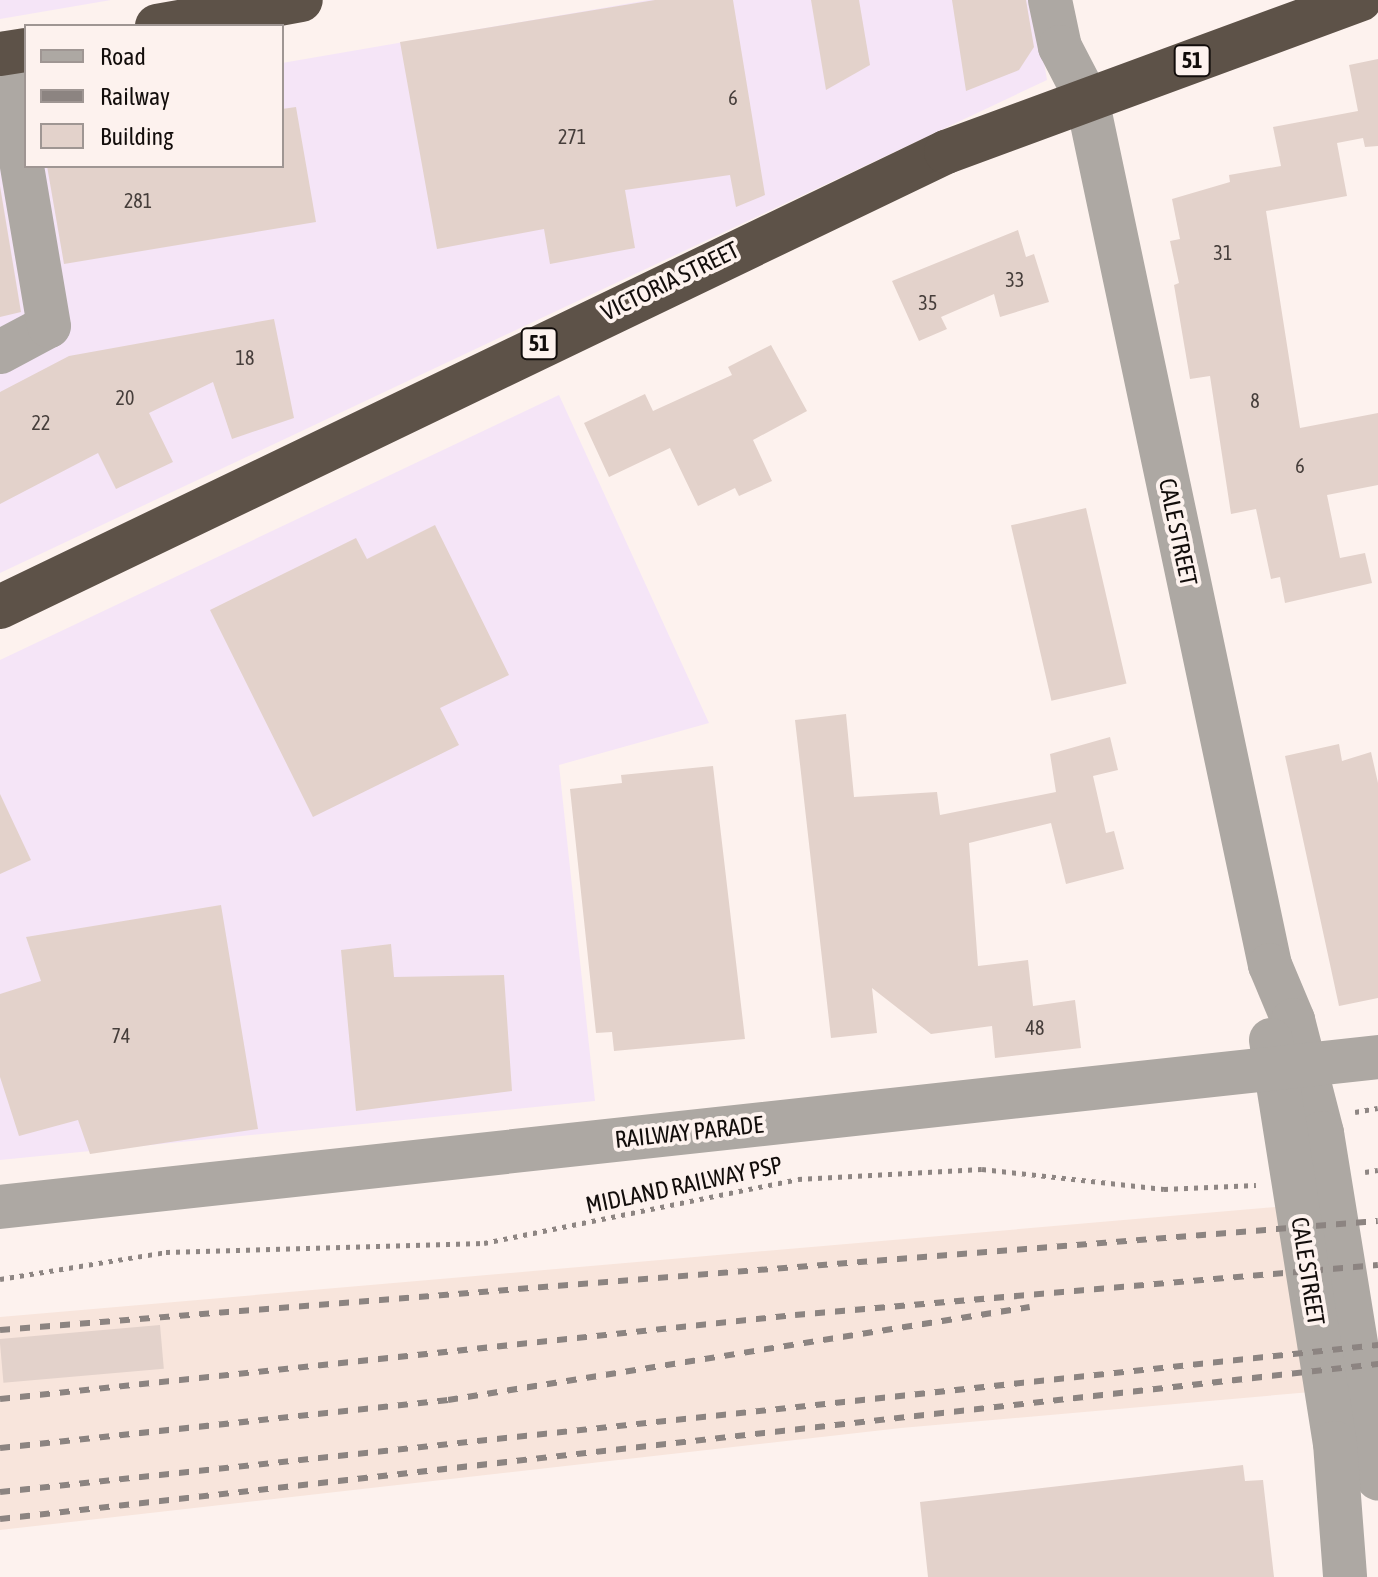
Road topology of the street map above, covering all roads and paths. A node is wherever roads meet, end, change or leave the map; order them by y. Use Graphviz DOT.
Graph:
graph roads {
  1 [pos="1050,0"];
  2 [pos="1081,0"];
  3 [pos="1360,0"];
  4 [pos="287,1"];
  5 [pos="167,24"];
  6 [pos="10,53"];
  7 [pos="1087,99"];
  8 [pos="24,151"];
  9 [pos="26,168"];
  10 [pos="0,352"];
  11 [pos="0,607"];
  12 [pos="1378,1057"];
  13 [pos="1290,1068"];
  14 [pos="1378,1170"];
  15 [pos="1312,1179"];
  16 [pos="0,1207"];
  17 [pos="0,1279"];
  18 [pos="1378,1478"];
  19 [pos="1345,1577"];
  1 -- 7 [label="street, CALE STREET"];
  2 -- 7 [label="street, CALE STREET"];
  3 -- 7 [label="highway, VICTORIA STREET / 51"];
  4 -- 5 [label="highway"];
  6 -- 8 [label="street"];
  7 -- 11 [label="highway, VICTORIA STREET / 51"];
  7 -- 13 [label="street, CALE STREET"];
  9 -- 10 [label="street"];
  12 -- 13 [label="street, RAILWAY PARADE"];
  13 -- 15 [label="street, CALE STREET"];
  13 -- 16 [label="street, RAILWAY PARADE"];
  14 -- 15 [label="path, MIDLAND RAILWAY PSP"];
  15 -- 17 [label="path, MIDLAND RAILWAY PSP"];
  15 -- 18 [label="street, CALE STREET"];
  15 -- 19 [label="street, CALE STREET"];
}
